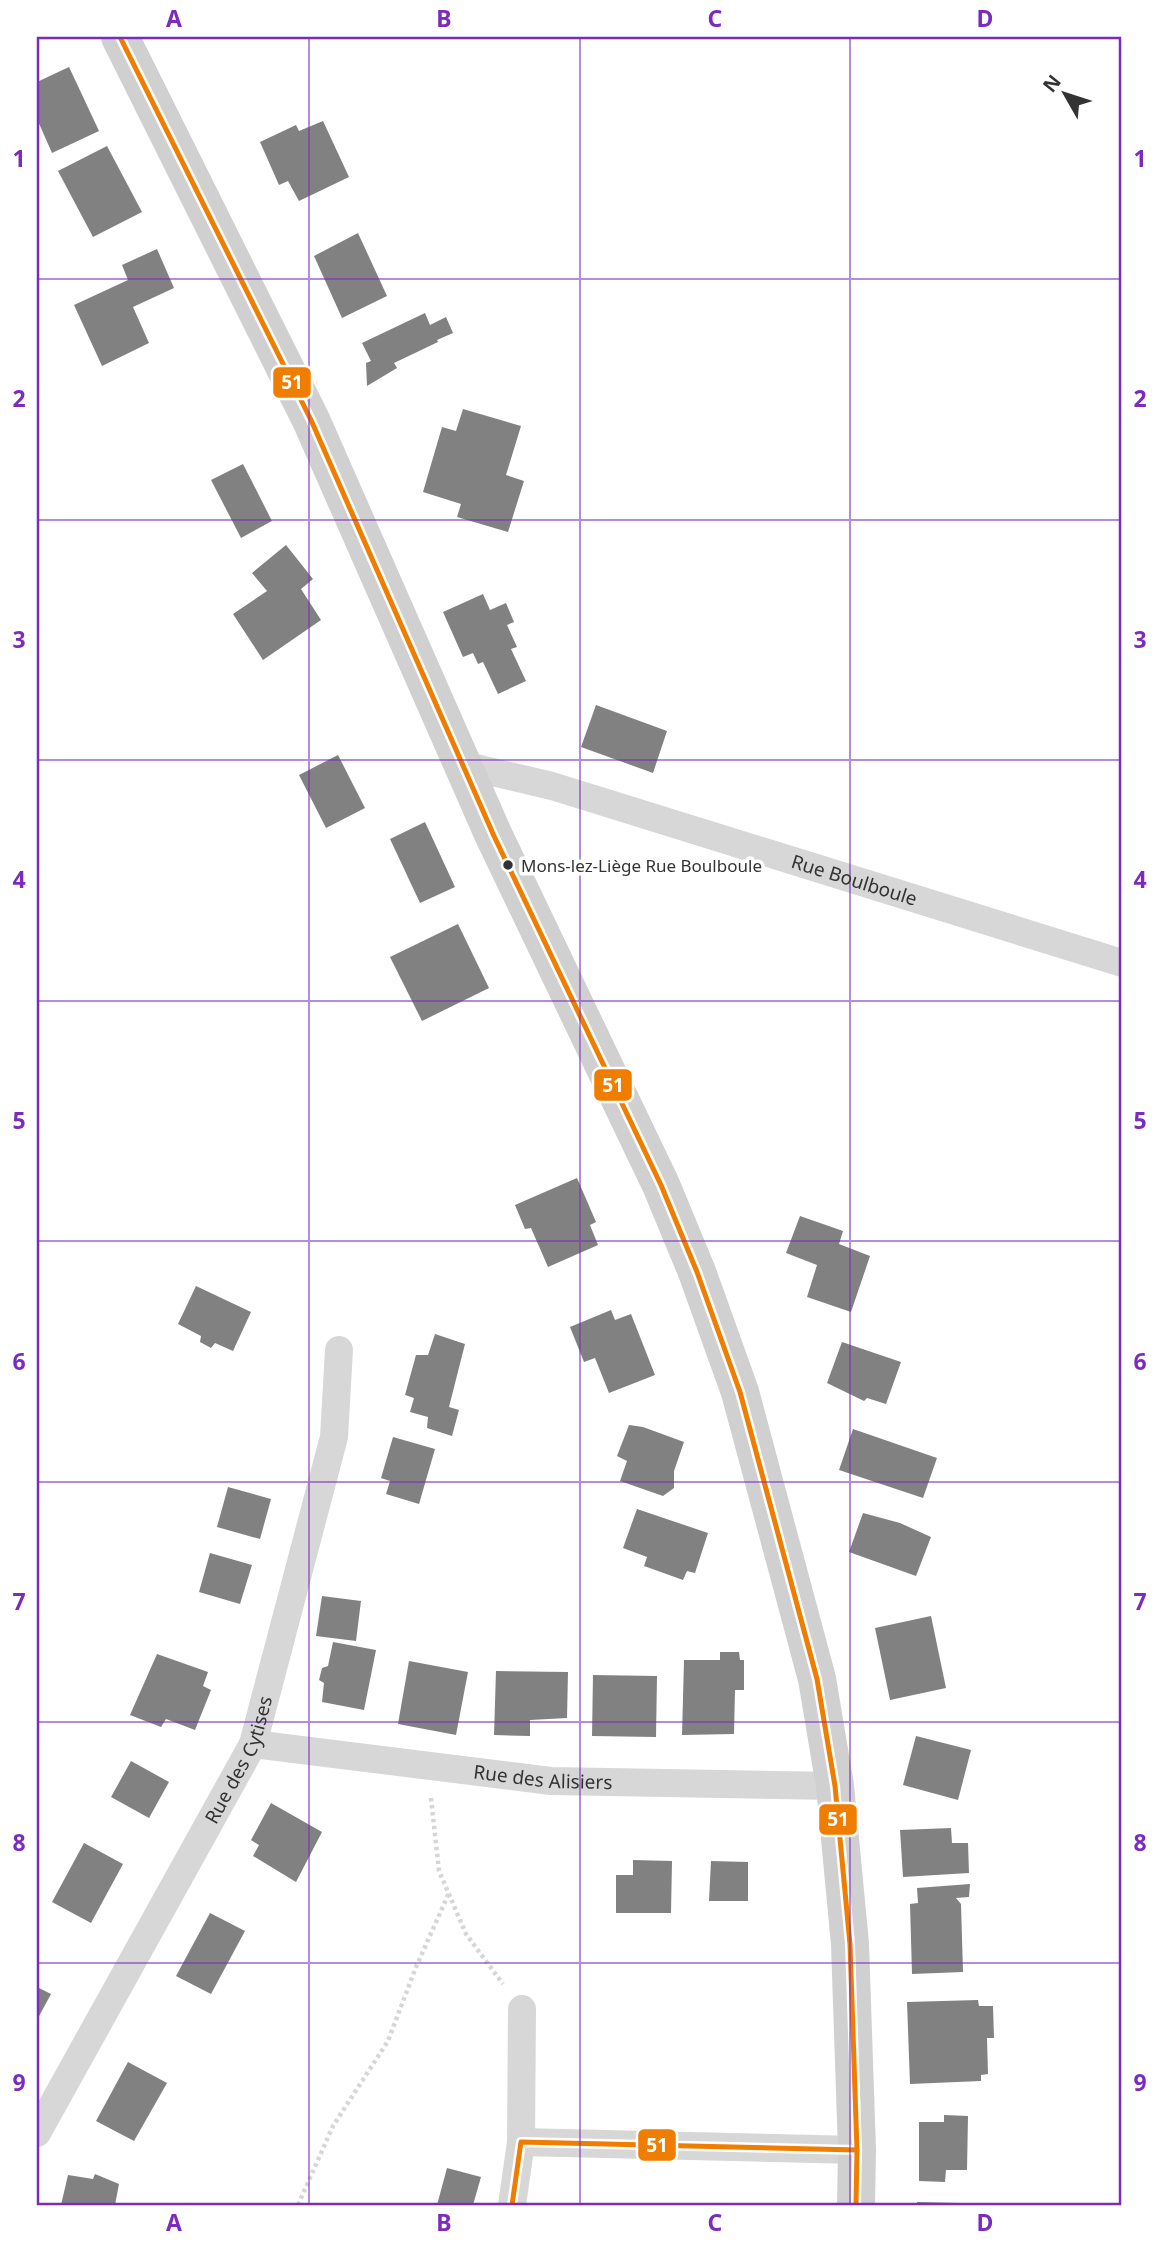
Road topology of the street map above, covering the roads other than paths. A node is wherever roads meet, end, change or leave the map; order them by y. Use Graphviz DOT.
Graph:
graph roads {
  1 [pos="120,37"];
  2 [pos="463,765"];
  3 [pos="1122,963"];
  4 [pos="338,1350"];
  5 [pos="253,1744"];
  6 [pos="835,1786"];
  7 [pos="522,2009"];
  8 [pos="37,2133"];
  9 [pos="521,2142"];
  10 [pos="857,2150"];
  11 [pos="512,2205"];
  12 [pos="856,2205"];
  1 -- 2 [label="street"];
  2 -- 3 [label="street, Rue Boulboule"];
  2 -- 6 [label="street"];
  4 -- 5 [label="street, Rue des Cytises"];
  5 -- 6 [label="street, Rue des Alisiers"];
  5 -- 8 [label="street, Rue des Cytises"];
  6 -- 10 [label="street"];
  7 -- 9 [label="street"];
  9 -- 10 [label="street"];
  9 -- 11 [label="street"];
  10 -- 12 [label="street"];
}
